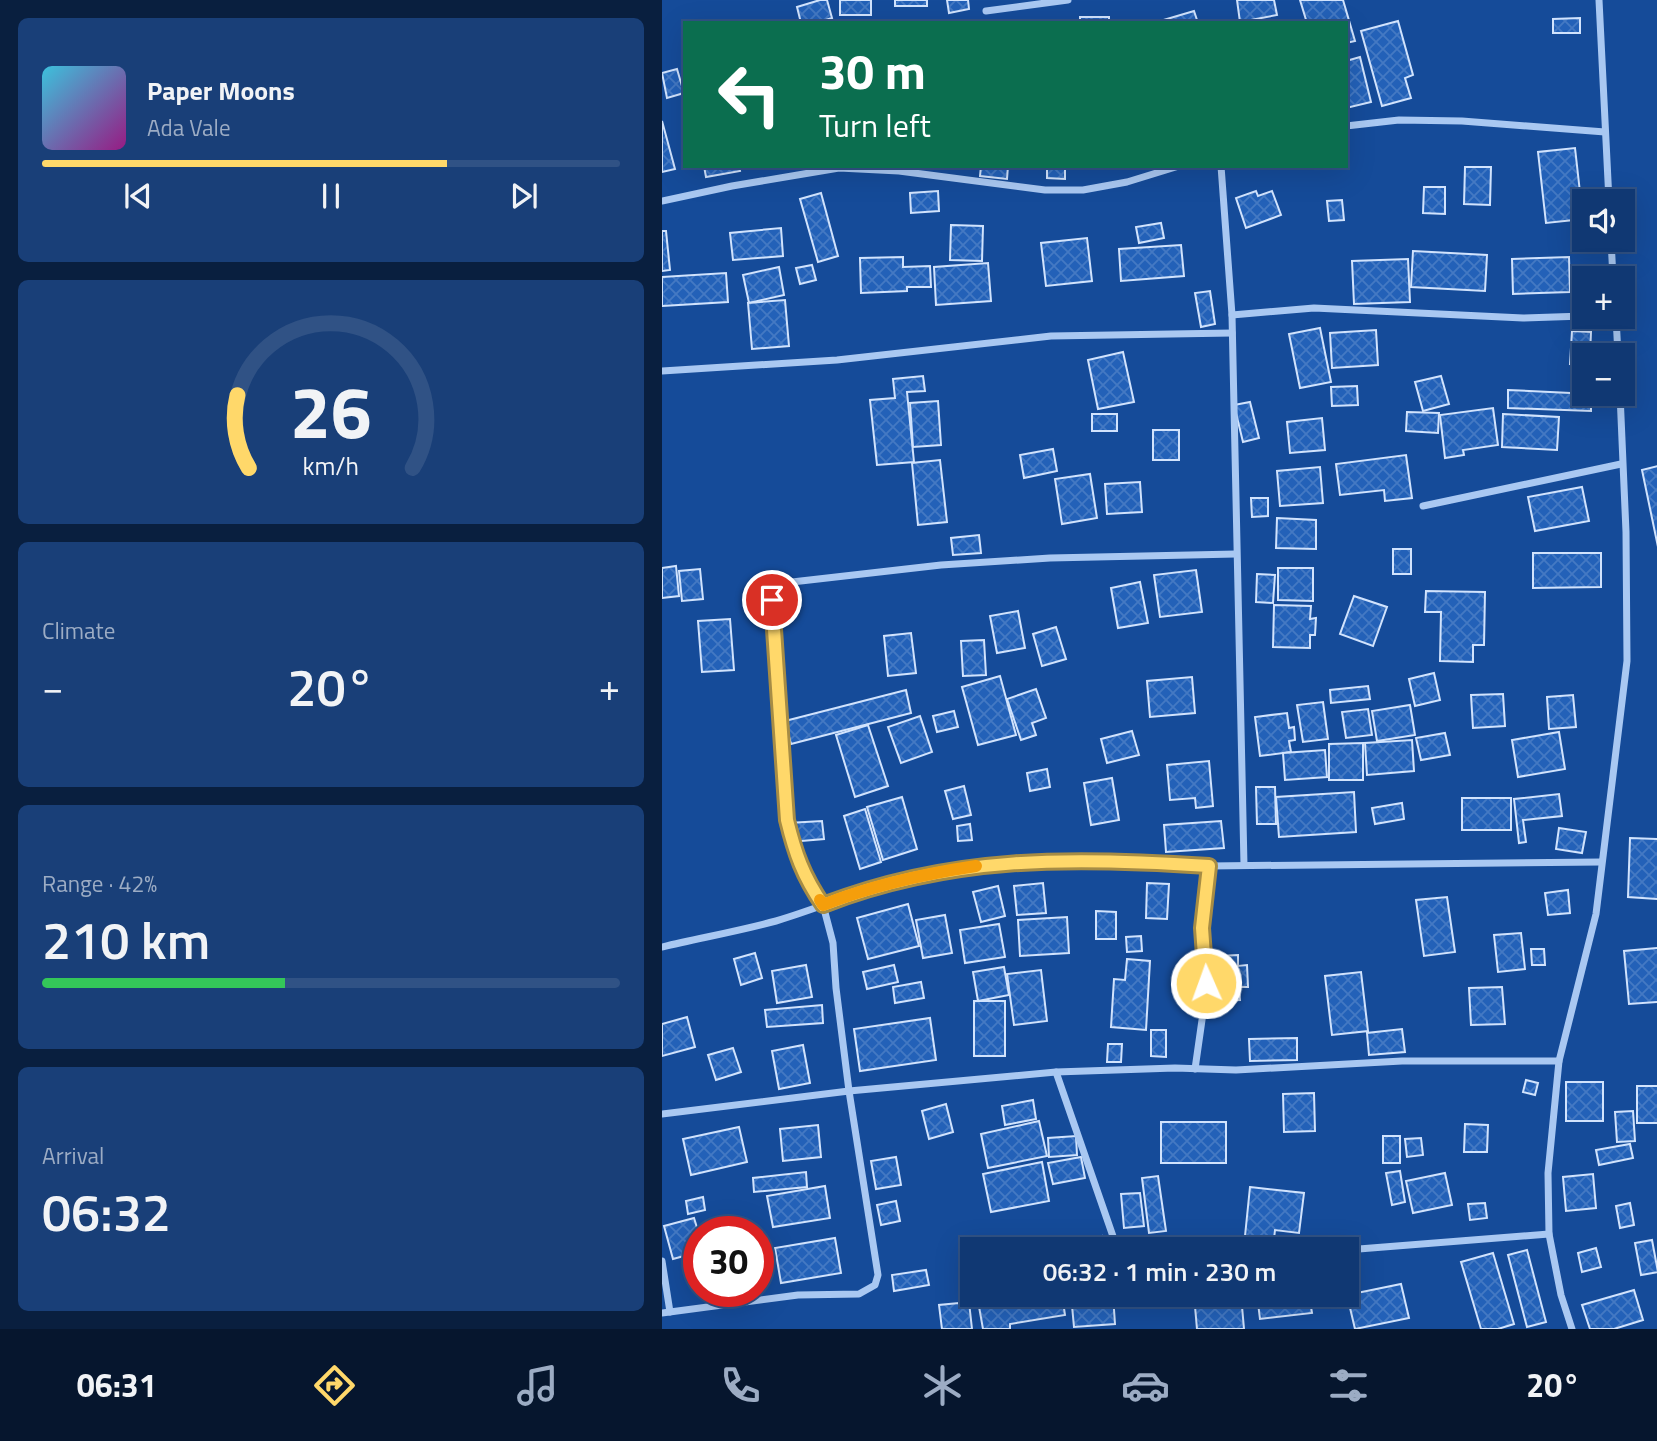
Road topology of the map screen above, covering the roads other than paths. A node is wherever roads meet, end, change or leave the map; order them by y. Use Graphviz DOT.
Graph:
graph roads {
  1 [pos="1068,0"];
  2 [pos="1599,0"];
  3 [pos="986,11"];
  4 [pos="1348,126"];
  5 [pos="1605,132"];
  6 [pos="839,168"];
  7 [pos="839,168"];
  8 [pos="1172,168"];
  9 [pos="1221,168"];
  10 [pos="1608,189"];
  11 [pos="662,201"];
  12 [pos="1232,315"];
  13 [pos="1572,316"];
  14 [pos="1232,333"];
  15 [pos="662,371"];
  16 [pos="1620,406"];
  17 [pos="1621,464"];
  18 [pos="1423,506"];
  19 [pos="1236,554"];
  20 [pos="1601,862"];
  21 [pos="1244,865"];
  22 [pos="1209,866"];
  23 [pos="823,905"];
  24 [pos="662,947"];
  25 [pos="1559,1060"];
  26 [pos="1195,1069"];
  27 [pos="1056,1072"];
  28 [pos="849,1091"];
  29 [pos="662,1114"];
  30 [pos="1549,1234"];
  31 [pos="1113,1237"];
  32 [pos="1359,1250"];
  33 [pos="662,1261"];
  34 [pos="666,1313"];
  35 [pos="1571,1329"];
  1 -- 3 [label="street"];
  2 -- 5 [label="street"];
  4 -- 5 [label="street"];
  5 -- 10 [label="street"];
  6 -- 11 [label="street"];
  7 -- 8 [label="street"];
  9 -- 12 [label="street"];
  12 -- 13 [label="street"];
  12 -- 14 [label="street"];
  14 -- 15 [label="street"];
  14 -- 19 [label="street"];
  16 -- 17 [label="street"];
  17 -- 18 [label="street"];
  17 -- 20 [label="street"];
  19 -- 21 [label="street"];
  19 -- 23 [label="street"];
  20 -- 21 [label="street"];
  20 -- 25 [label="street"];
  21 -- 22 [label="street"];
  22 -- 23 [label="street"];
  22 -- 26 [label="street"];
  23 -- 24 [label="street"];
  23 -- 28 [label="street"];
  25 -- 26 [label="street"];
  25 -- 30 [label="street"];
  26 -- 27 [label="street"];
  27 -- 28 [label="street"];
  27 -- 31 [label="street"];
  28 -- 29 [label="street"];
  28 -- 34 [label="street"];
  30 -- 32 [label="street"];
  30 -- 35 [label="street"];
  33 -- 34 [label="street"];
}
